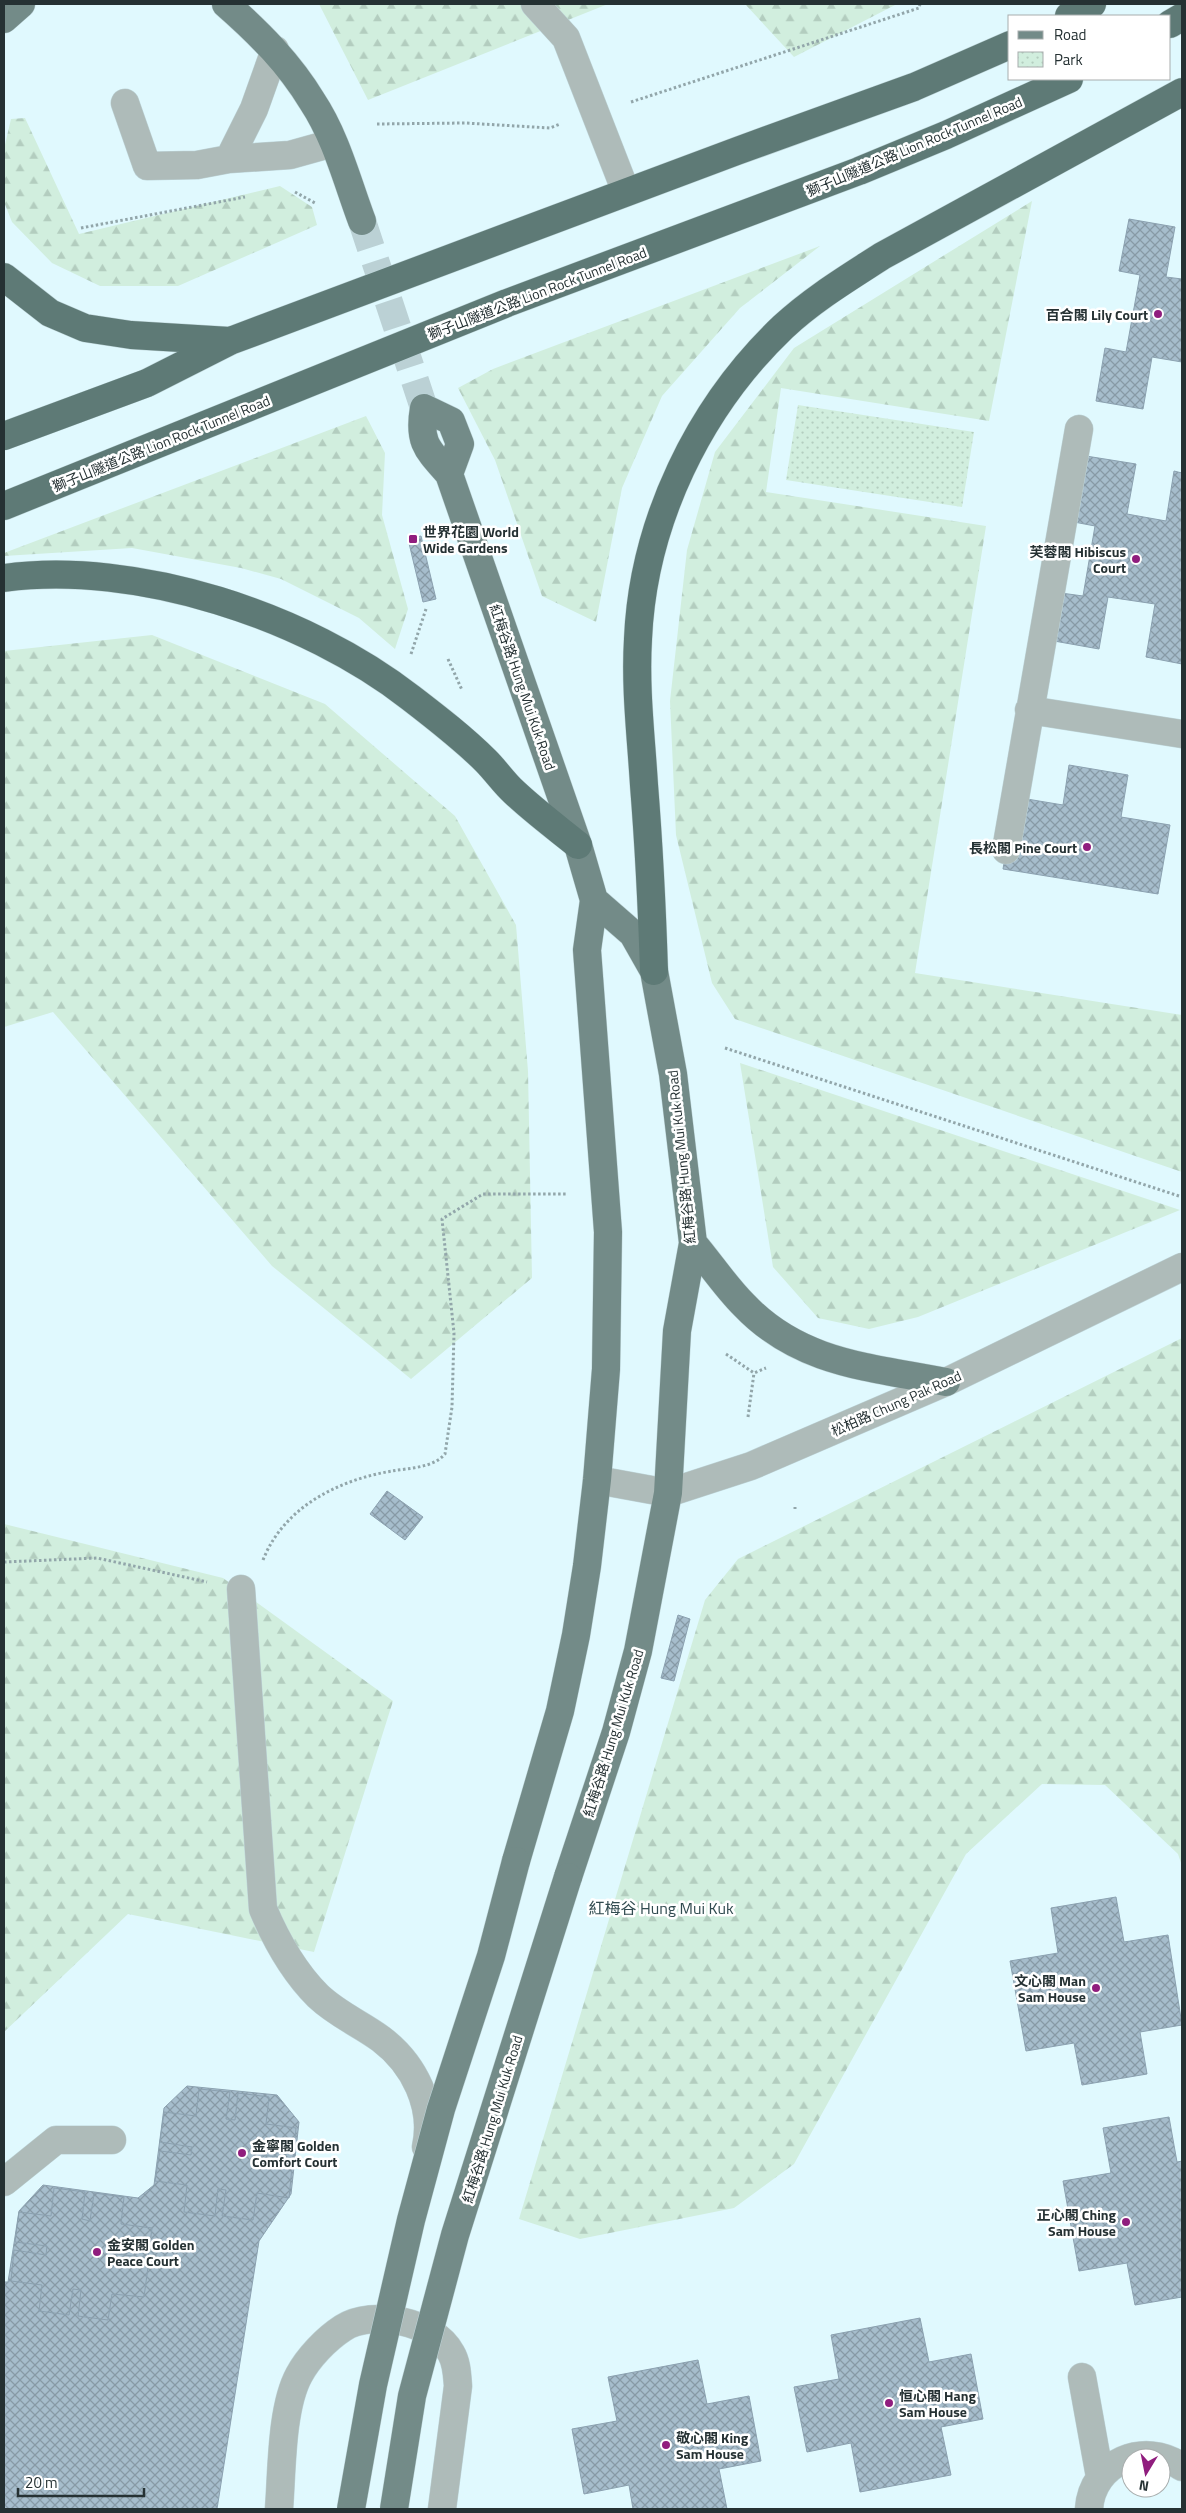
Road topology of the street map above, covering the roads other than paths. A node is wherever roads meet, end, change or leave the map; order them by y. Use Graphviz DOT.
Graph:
graph roads {
  1 [pos="21,4"];
  2 [pos="226,4"];
  3 [pos="535,4"];
  4 [pos="1092,4"];
  5 [pos="1071,15"];
  6 [pos="1182,17"];
  7 [pos="4,19"];
  8 [pos="1171,23"];
  9 [pos="1008,46"];
  10 [pos="275,50"];
  11 [pos="1067,80"];
  12 [pos="1182,92"];
  13 [pos="124,103"];
  14 [pos="333,143"];
  15 [pos="229,159"];
  16 [pos="626,192"];
  17 [pos="362,221"];
  18 [pos="4,277"];
  19 [pos="230,341"];
  20 [pos="1079,429"];
  21 [pos="4,436"];
  22 [pos="449,474"];
  23 [pos="4,506"];
  24 [pos="4,578"];
  25 [pos="1030,710"];
  26 [pos="1182,734"];
  27 [pos="578,845"];
  28 [pos="1006,850"];
  29 [pos="594,900"];
  30 [pos="654,971"];
  31 [pos="693,1243"];
  32 [pos="1182,1267"];
  33 [pos="946,1382"];
  34 [pos="597,1480"];
  35 [pos="668,1493"];
  36 [pos="241,1589"];
  37 [pos="112,2140"];
  38 [pos="4,2182"];
  39 [pos="380,2320"];
  40 [pos="1082,2377"];
  41 [pos="1182,2467"];
  42 [pos="1100,2477"];
  43 [pos="279,2509"];
  44 [pos="352,2509"];
  45 [pos="394,2509"];
  46 [pos="442,2509"];
  47 [pos="1089,2509"];
  1 -- 7 [label="main road"];
  2 -- 10 [label="main road"];
  3 -- 16 [label="street"];
  4 -- 5 [label="highway"];
  6 -- 8 [label="highway"];
  9 -- 16 [label="highway"];
  10 -- 14 [label="main road"];
  10 -- 15 [label="street"];
  11 -- 23 [label="highway, 獅子山隧道公路 Lion Rock Tunnel Road"];
  12 -- 30 [label="highway"];
  13 -- 15 [label="street"];
  14 -- 15 [label="street"];
  14 -- 17 [label="main road"];
  16 -- 19 [label="highway"];
  18 -- 19 [label="highway"];
  19 -- 21 [label="highway"];
  20 -- 25 [label="street"];
  22 -- 27 [label="main road, 紅梅谷路 Hung Mui Kuk Road"];
  24 -- 27 [label="highway"];
  25 -- 26 [label="street"];
  25 -- 28 [label="street"];
  27 -- 29 [label="main road, 紅梅谷路 Hung Mui Kuk Road"];
  29 -- 30 [label="main road, 紅梅谷路 Hung Mui Kuk Road"];
  29 -- 34 [label="main road, 紅梅谷路 Hung Mui Kuk Road"];
  30 -- 31 [label="main road, 紅梅谷路 Hung Mui Kuk Road"];
  31 -- 33 [label="main road"];
  31 -- 35 [label="main road, 紅梅谷路 Hung Mui Kuk Road"];
  32 -- 33 [label="street, 松柏路 Chung Pak Road"];
  33 -- 35 [label="street, 松柏路 Chung Pak Road"];
  34 -- 35 [label="street, 松柏路 Chung Pak Road"];
  34 -- 44 [label="main road, 紅梅谷路 Hung Mui Kuk Road, bridge"];
  35 -- 45 [label="main road, 紅梅谷路 Hung Mui Kuk Road, bridge"];
  36 -- 39 [label="street"];
  37 -- 38 [label="street"];
  39 -- 43 [label="street"];
  39 -- 46 [label="street"];
  40 -- 42 [label="street"];
  41 -- 42 [label="street"];
  42 -- 47 [label="street"];
}
